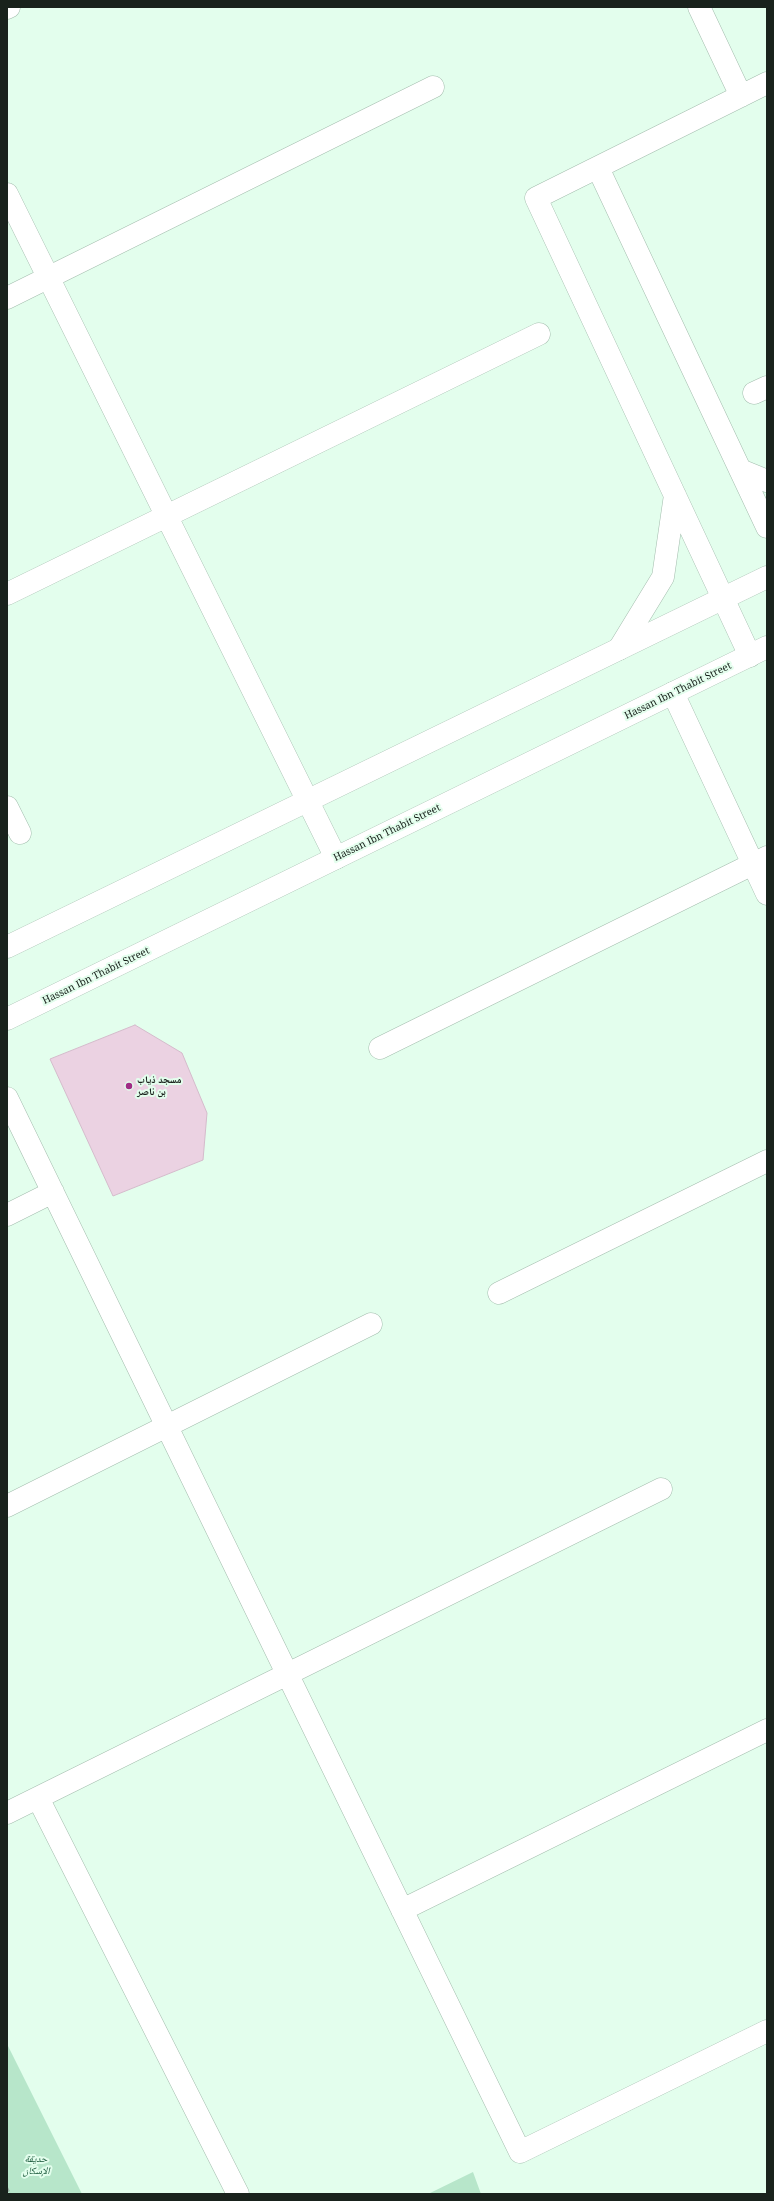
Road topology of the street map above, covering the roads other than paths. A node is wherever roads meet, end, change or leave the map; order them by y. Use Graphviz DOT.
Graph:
graph roads {
  1 [pos="699,7"];
  2 [pos="767,83"];
  3 [pos="433,87"];
  4 [pos="741,96"];
  5 [pos="598,168"];
  6 [pos="7,194"];
  7 [pos="48,278"];
  8 [pos="7,298"];
  9 [pos="539,334"];
  10 [pos="740,470"];
  11 [pos="767,481"];
  12 [pos="675,495"];
  13 [pos="166,515"];
  14 [pos="767,527"];
  15 [pos="767,577"];
  16 [pos="7,594"];
  17 [pos="723,598"];
  18 [pos="619,649"];
  19 [pos="758,652"];
  20 [pos="673,693"];
  21 [pos="307,801"];
  22 [pos="7,807"];
  23 [pos="20,834"];
  24 [pos="336,858"];
  25 [pos="759,861"];
  26 [pos="767,894"];
  27 [pos="7,947"];
  28 [pos="7,1019"];
  29 [pos="380,1048"];
  30 [pos="7,1098"];
  31 [pos="767,1161"];
  32 [pos="53,1192"];
  33 [pos="7,1215"];
  34 [pos="499,1293"];
  35 [pos="370,1324"];
  36 [pos="166,1426"];
  37 [pos="661,1489"];
  38 [pos="7,1506"];
  39 [pos="287,1674"];
  40 [pos="767,1730"];
  41 [pos="38,1798"];
  42 [pos="7,1813"];
  43 [pos="402,1910"];
  44 [pos="767,2031"];
  45 [pos="238,2194"];
  1 -- 4 [label="street"];
  2 -- 4 [label="street"];
  3 -- 7 [label="street"];
  4 -- 5 [label="street"];
  5 -- 10 [label="street"];
  5 -- 12 [label="street"];
  6 -- 7 [label="street"];
  7 -- 8 [label="street"];
  7 -- 13 [label="street"];
  9 -- 13 [label="street"];
  10 -- 11 [label="street"];
  10 -- 14 [label="street"];
  12 -- 17 [label="street"];
  12 -- 18 [label="street"];
  13 -- 16 [label="street"];
  13 -- 21 [label="street"];
  15 -- 17 [label="street"];
  17 -- 18 [label="street"];
  17 -- 19 [label="street"];
  18 -- 21 [label="street"];
  19 -- 20 [label="street, Hassan Ibn Thabit Street"];
  20 -- 24 [label="street, Hassan Ibn Thabit Street"];
  20 -- 25 [label="street"];
  21 -- 24 [label="street"];
  21 -- 27 [label="street"];
  22 -- 23 [label="street"];
  24 -- 28 [label="street, Hassan Ibn Thabit Street"];
  25 -- 26 [label="street"];
  25 -- 29 [label="street"];
  30 -- 32 [label="street"];
  31 -- 34 [label="street"];
  32 -- 33 [label="street"];
  32 -- 36 [label="street"];
  35 -- 36 [label="street"];
  36 -- 38 [label="street"];
  36 -- 39 [label="street"];
  37 -- 39 [label="street"];
  39 -- 41 [label="street"];
  39 -- 43 [label="street"];
  40 -- 43 [label="street"];
  41 -- 42 [label="street"];
  41 -- 45 [label="street"];
  43 -- 44 [label="street"];
}
